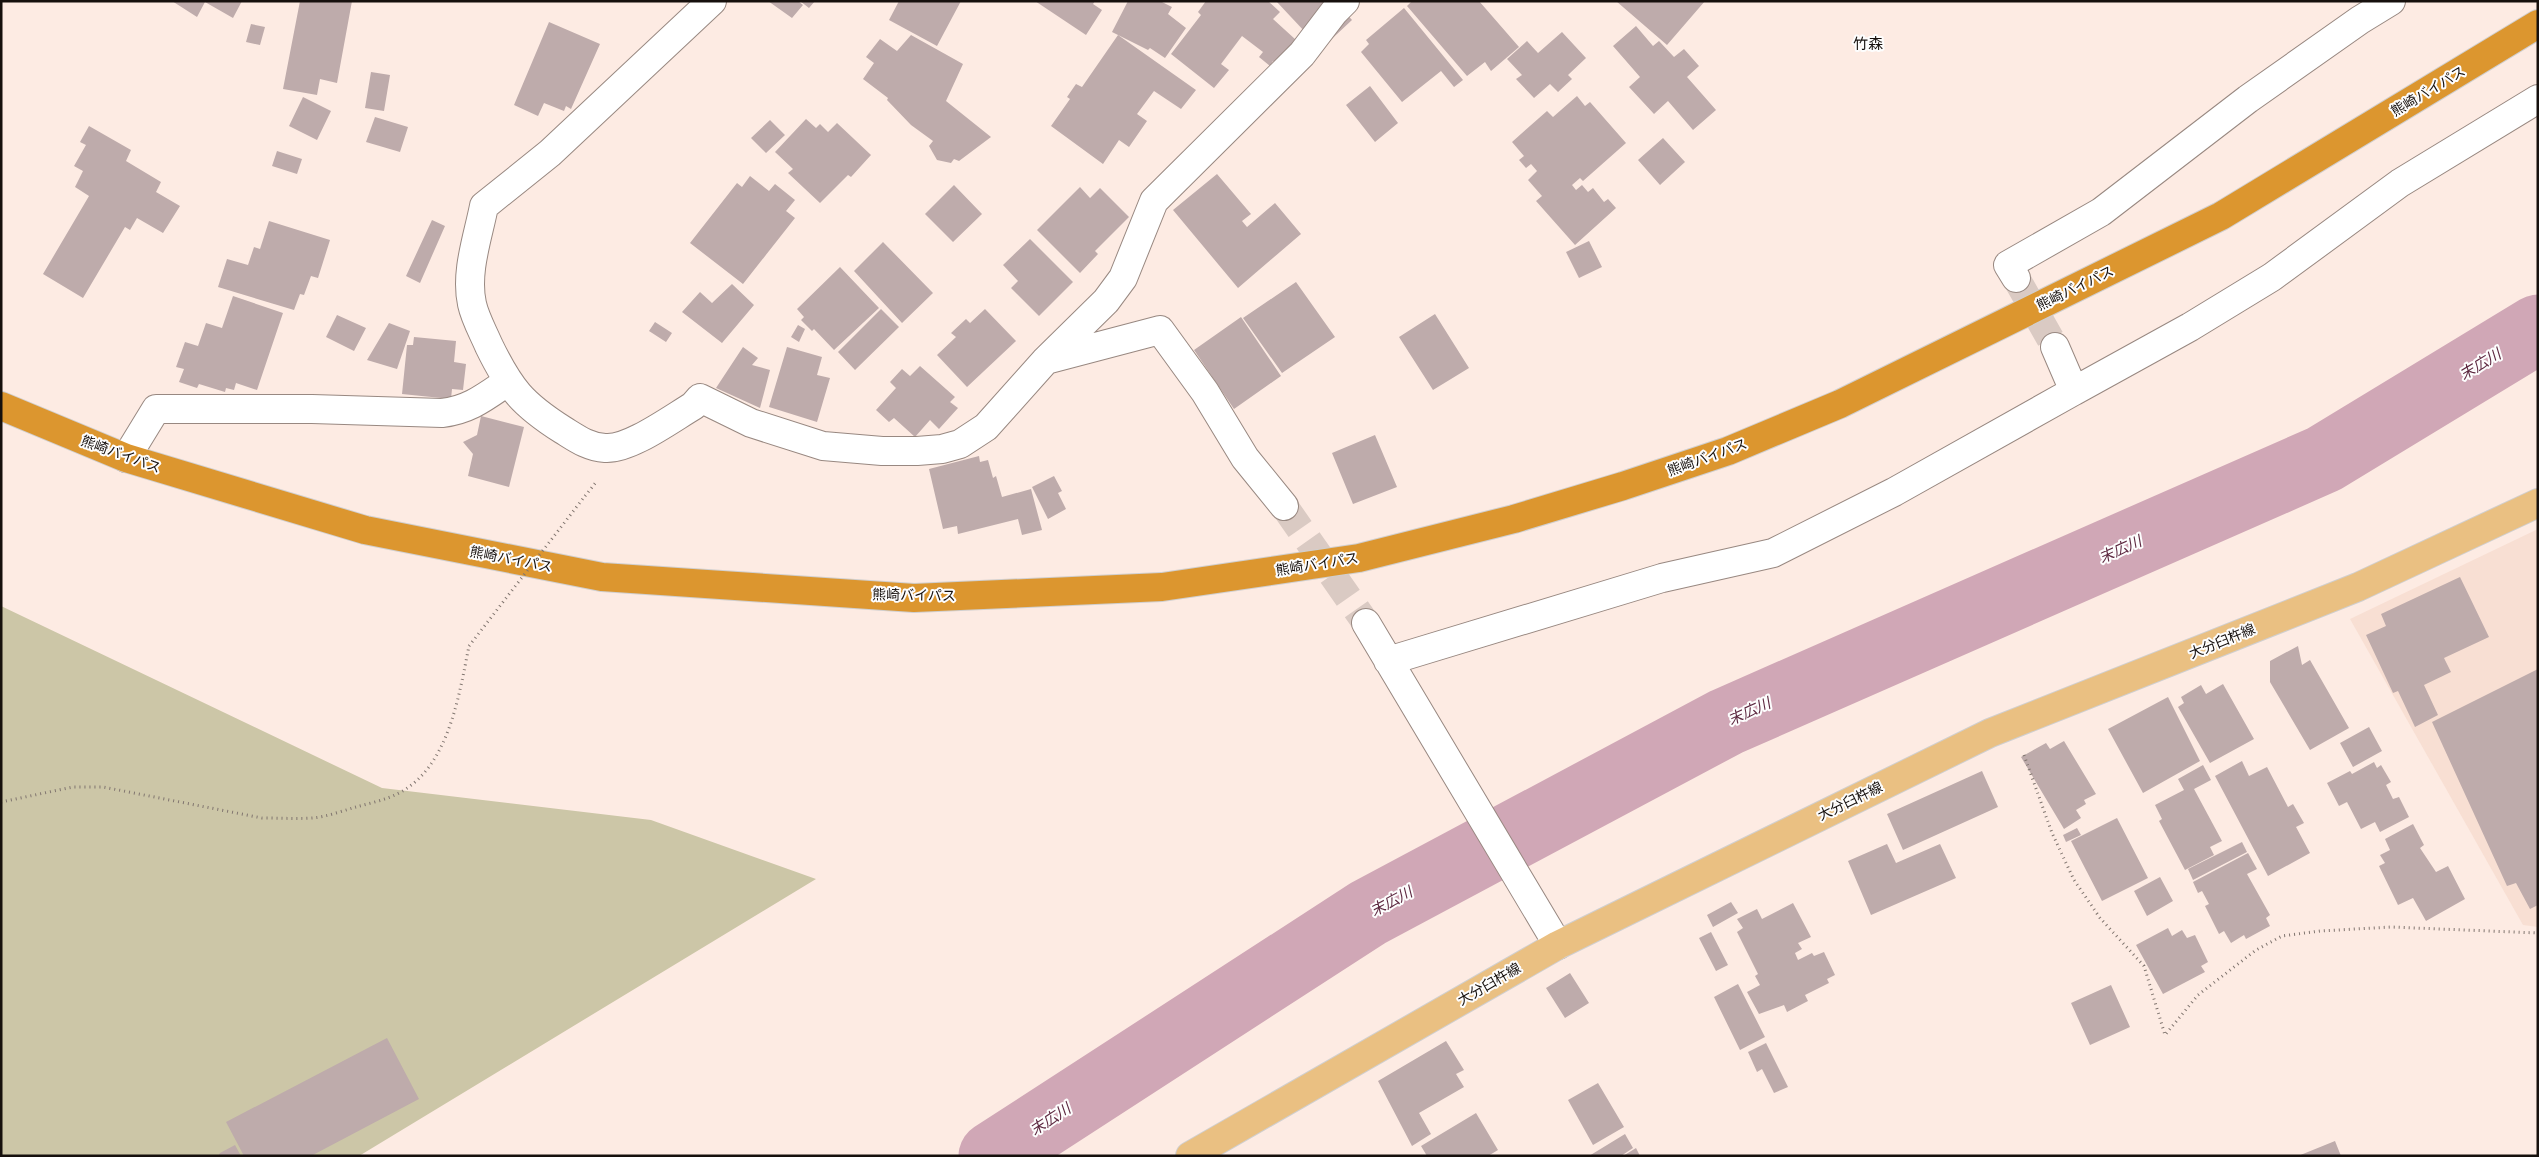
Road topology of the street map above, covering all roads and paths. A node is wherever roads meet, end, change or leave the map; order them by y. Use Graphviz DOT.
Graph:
graph roads {
  1 [pos="712,1"];
  2 [pos="1345,1"];
  3 [pos="2391,1"];
  4 [pos="2538,24"];
  5 [pos="2538,99"];
  6 [pos="2016,278"];
  7 [pos="2055,347"];
  8 [pos="1044,361"];
  9 [pos="507,382"];
  10 [pos="2074,392"];
  11 [pos="1,406"];
  12 [pos="126,458"];
  13 [pos="586,496"];
  14 [pos="2538,503"];
  15 [pos="1284,506"];
  16 [pos="1366,623"];
  17 [pos="1388,661"];
  18 [pos="1990,733"];
  19 [pos="1,802"];
  20 [pos="2538,933"];
  21 [pos="1558,945"];
  22 [pos="1206,1152"];
  1 -- 9 [label="street"];
  2 -- 8 [label="street"];
  3 -- 6 [label="street"];
  4 -- 12 [label="highway, 熊崎バイパス"];
  5 -- 10 [label="street"];
  7 -- 10 [label="street"];
  8 -- 9 [label="street"];
  8 -- 15 [label="street"];
  9 -- 12 [label="street"];
  10 -- 17 [label="street"];
  11 -- 12 [label="highway, 熊崎バイパス"];
  13 -- 19 [label="path, bridge"];
  14 -- 18 [label="main road, 大分臼杵線"];
  16 -- 17 [label="street"];
  17 -- 21 [label="street"];
  18 -- 20 [label="path"];
  18 -- 21 [label="main road, 大分臼杵線"];
  21 -- 22 [label="main road, 大分臼杵線"];
}
